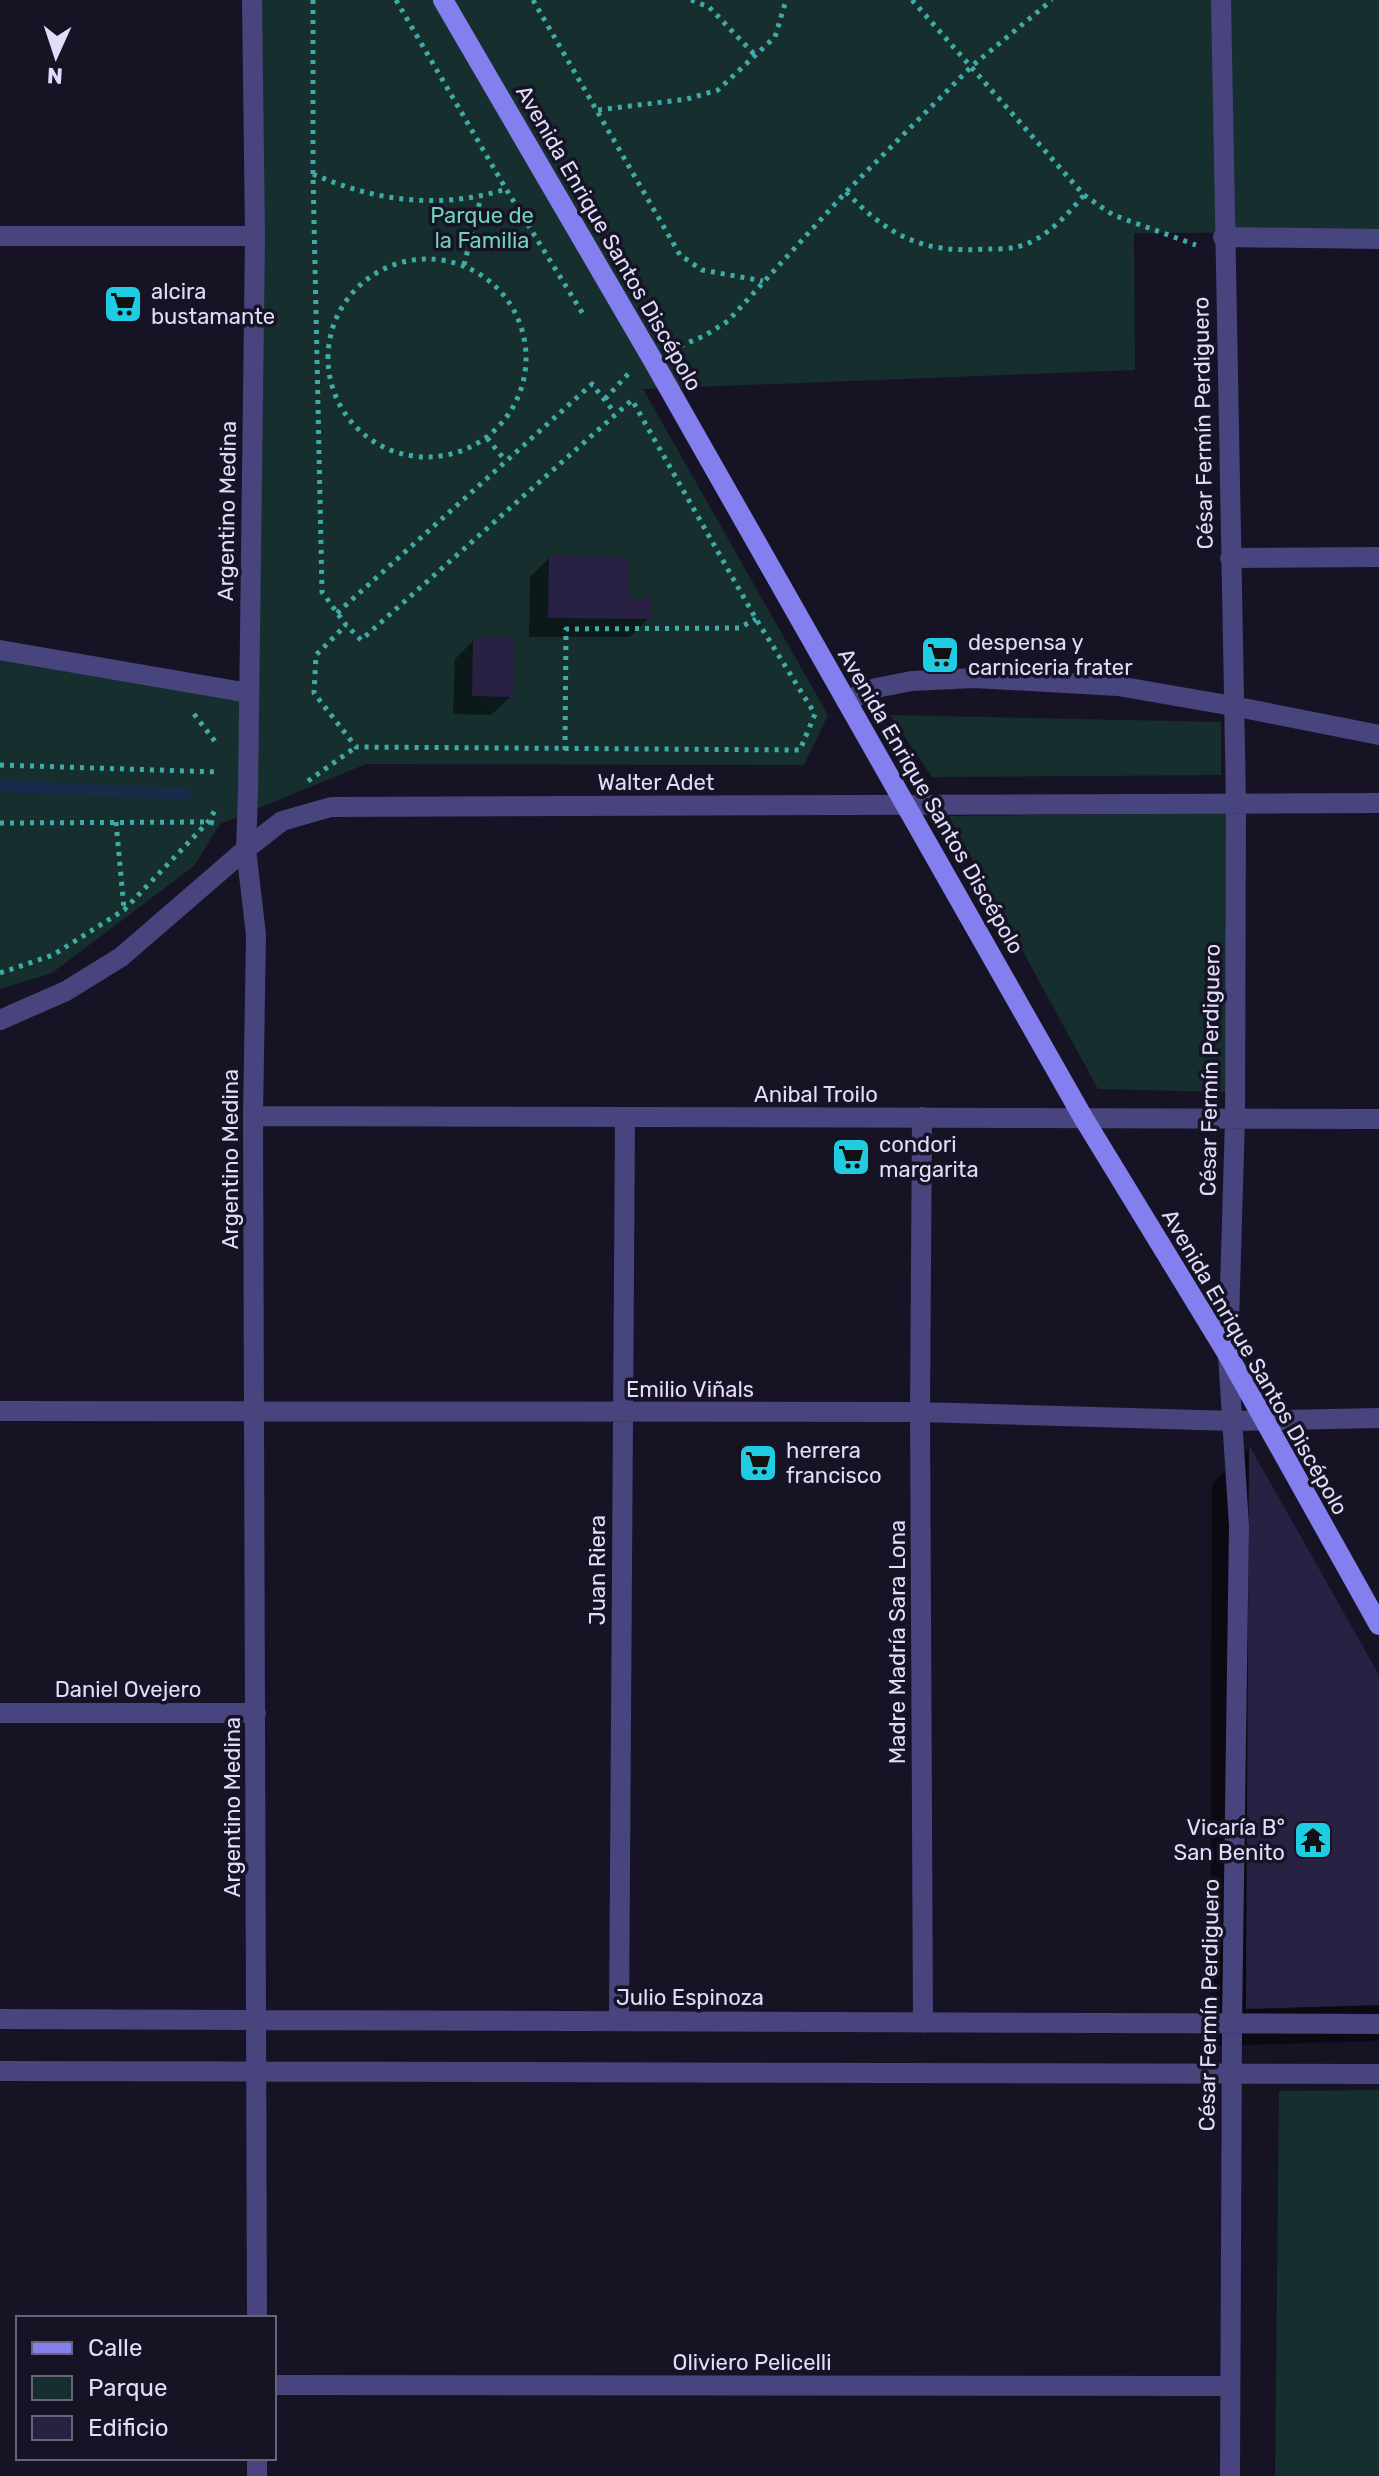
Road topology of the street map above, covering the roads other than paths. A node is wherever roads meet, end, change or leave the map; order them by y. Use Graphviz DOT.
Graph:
graph roads {
  1 [pos="252,0"];
  2 [pos="443,0"];
  3 [pos="1221,0"];
  4 [pos="0,236"];
  5 [pos="255,236"];
  6 [pos="1223,237"];
  7 [pos="1379,239"];
  8 [pos="1379,557"];
  9 [pos="1230,558"];
  10 [pos="0,650"];
  11 [pos="249,693"];
  12 [pos="846,701"];
  13 [pos="1233,706"];
  14 [pos="1379,735"];
  15 [pos="1236,803"];
  16 [pos="1379,803"];
  17 [pos="905,806"];
  18 [pos="246,849"];
  19 [pos="0,1020"];
  20 [pos="253,1116"];
  21 [pos="922,1117"];
  22 [pos="1084,1119"];
  23 [pos="1235,1119"];
  24 [pos="1379,1119"];
  25 [pos="625,1120"];
  26 [pos="1228,1355"];
  27 [pos="0,1411"];
  28 [pos="256,1411"];
  29 [pos="920,1412"];
  30 [pos="622,1413"];
  31 [pos="1262,1418"];
  32 [pos="1379,1418"];
  33 [pos="1234,1421"];
  34 [pos="1379,1625"];
  35 [pos="0,1713"];
  36 [pos="256,1713"];
  37 [pos="0,2019"];
  38 [pos="256,2020"];
  39 [pos="619,2021"];
  40 [pos="923,2023"];
  41 [pos="1232,2024"];
  42 [pos="1379,2024"];
  43 [pos="0,2071"];
  44 [pos="256,2071"];
  45 [pos="1379,2074"];
  46 [pos="1232,2075"];
  47 [pos="257,2316"];
  48 [pos="276,2385"];
  49 [pos="1230,2386"];
  50 [pos="1230,2476"];
  1 -- 5 [label="street, Argentino Medina"];
  2 -- 12 [label="main road, Avenida Enrique Santos Discépolo"];
  3 -- 6 [label="street, César Fermín Perdiguero"];
  4 -- 5 [label="street"];
  5 -- 11 [label="street, Argentino Medina"];
  6 -- 7 [label="street"];
  6 -- 9 [label="street, César Fermín Perdiguero"];
  8 -- 9 [label="street"];
  9 -- 13 [label="street, César Fermín Perdiguero"];
  10 -- 11 [label="street"];
  11 -- 18 [label="street, Argentino Medina"];
  12 -- 13 [label="street"];
  12 -- 17 [label="main road, Avenida Enrique Santos Discépolo"];
  13 -- 14 [label="street"];
  13 -- 15 [label="street, César Fermín Perdiguero"];
  15 -- 16 [label="street, Walter Adet"];
  15 -- 17 [label="street, Walter Adet"];
  15 -- 23 [label="street, César Fermín Perdiguero"];
  17 -- 18 [label="street, Walter Adet"];
  17 -- 22 [label="main road, Avenida Enrique Santos Discépolo"];
  18 -- 19 [label="street, Walter Adet"];
  18 -- 20 [label="street, Argentino Medina"];
  20 -- 25 [label="street, Anibal Troilo"];
  20 -- 28 [label="street, Argentino Medina"];
  21 -- 22 [label="street, Anibal Troilo"];
  21 -- 25 [label="street, Anibal Troilo"];
  21 -- 29 [label="street, Madre Madría Sara Lona"];
  22 -- 23 [label="street, Anibal Troilo"];
  22 -- 26 [label="main road, Avenida Enrique Santos Discépolo"];
  23 -- 24 [label="street, Anibal Troilo"];
  23 -- 26 [label="street, César Fermín Perdiguero"];
  25 -- 30 [label="street, Juan Riera"];
  26 -- 31 [label="main road, Avenida Enrique Santos Discépolo"];
  26 -- 33 [label="street, César Fermín Perdiguero"];
  27 -- 28 [label="street, Emilio Viñals"];
  28 -- 30 [label="street, Emilio Viñals"];
  28 -- 36 [label="street, Argentino Medina"];
  29 -- 30 [label="street, Emilio Viñals"];
  29 -- 33 [label="street, Emilio Viñals"];
  29 -- 40 [label="street, Madre Madría Sara Lona"];
  30 -- 39 [label="street, Juan Riera"];
  31 -- 32 [label="street, Emilio Viñals"];
  31 -- 33 [label="street, Emilio Viñals"];
  31 -- 34 [label="main road, Avenida Enrique Santos Discépolo"];
  33 -- 41 [label="street, César Fermín Perdiguero"];
  35 -- 36 [label="street, Daniel Ovejero"];
  36 -- 38 [label="street, Argentino Medina"];
  37 -- 38 [label="street, Julio Espinoza"];
  38 -- 39 [label="street, Julio Espinoza"];
  38 -- 44 [label="street, Argentino Medina"];
  39 -- 40 [label="street, Julio Espinoza"];
  40 -- 41 [label="street, Julio Espinoza"];
  41 -- 42 [label="street, Julio Espinoza"];
  41 -- 46 [label="street, César Fermín Perdiguero"];
  43 -- 44 [label="street"];
  44 -- 46 [label="street"];
  44 -- 47 [label="street, Argentino Medina"];
  45 -- 46 [label="street"];
  46 -- 49 [label="street, César Fermín Perdiguero"];
  48 -- 49 [label="street, Oliviero Pelicelli"];
  49 -- 50 [label="street, César Fermín Perdiguero"];
}
